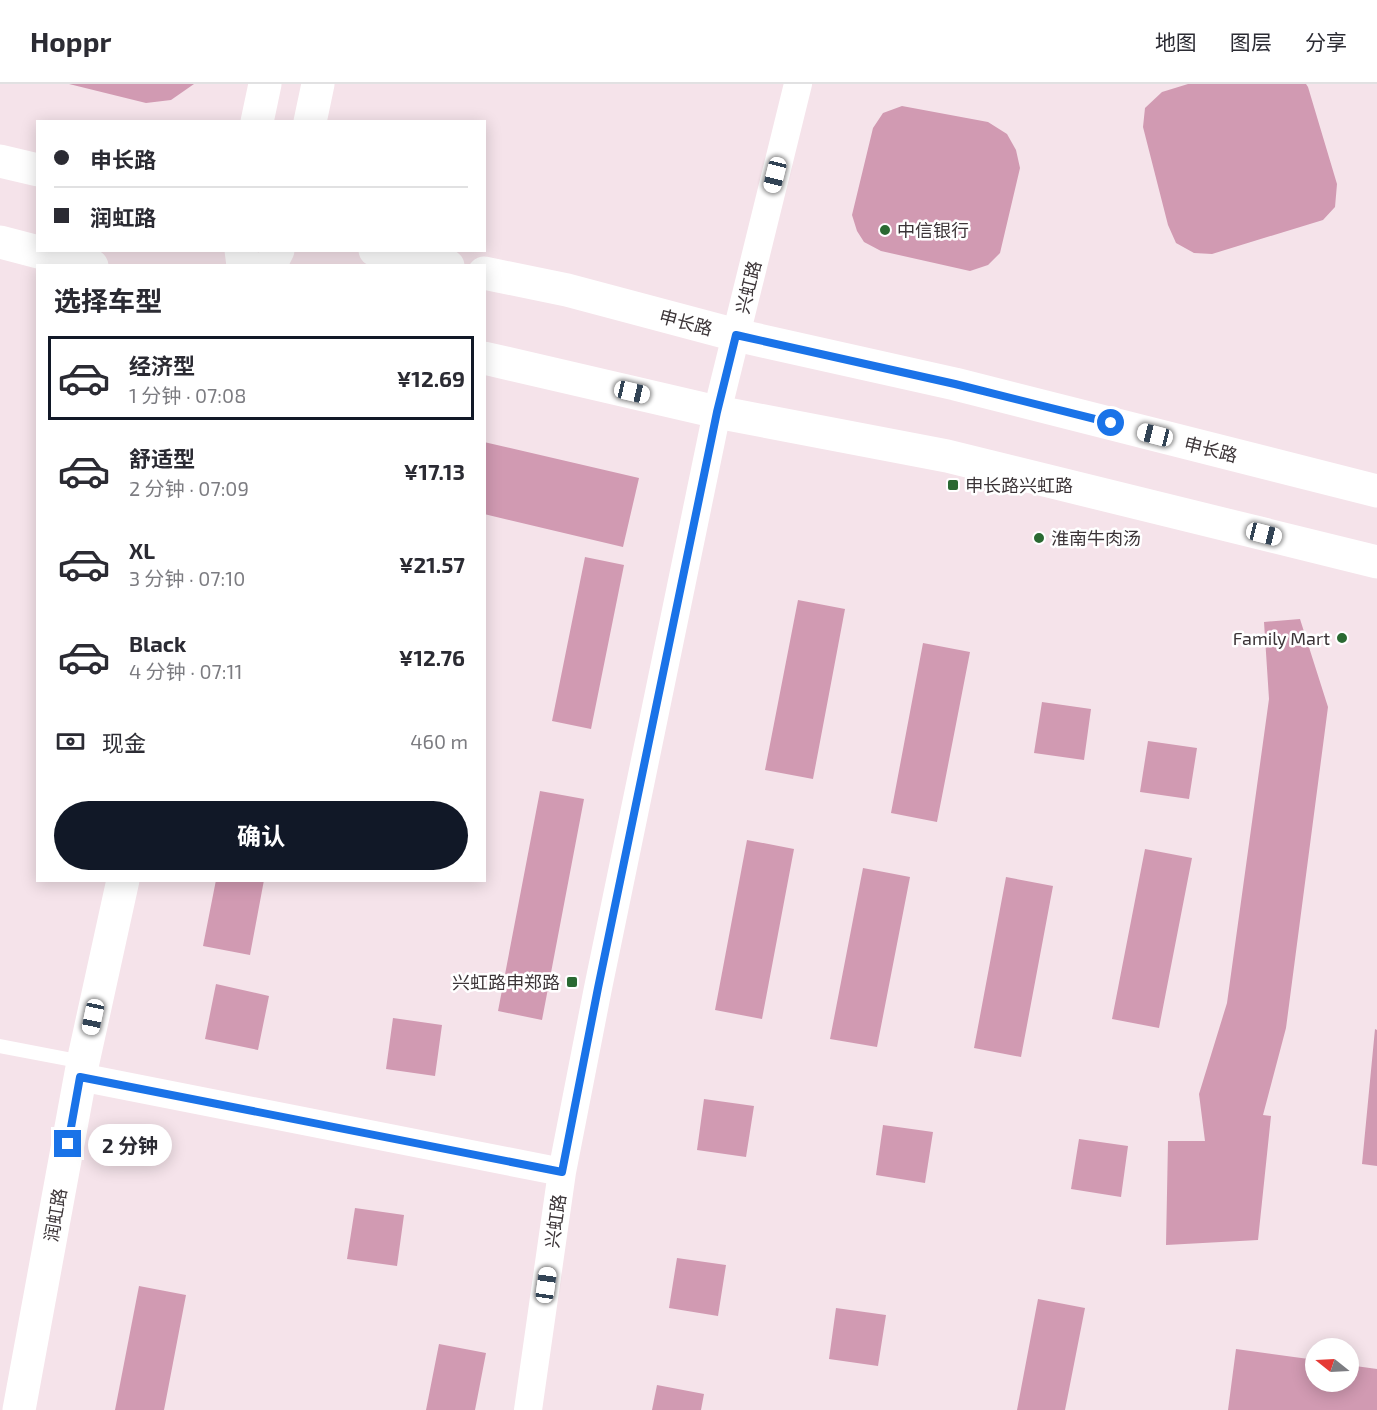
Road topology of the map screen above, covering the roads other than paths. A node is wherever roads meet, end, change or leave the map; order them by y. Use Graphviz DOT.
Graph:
graph roads {
  1 [pos="264,84"];
  2 [pos="318,84"];
  3 [pos="798,84"];
  4 [pos="257,120"];
  5 [pos="310,120"];
  6 [pos="0,160"];
  7 [pos="36,169"];
  8 [pos="0,242"];
  9 [pos="36,251"];
  10 [pos="38,252"];
  11 [pos="384,252"];
  12 [pos="84,264"];
  13 [pos="439,264"];
  14 [pos="486,273"];
  15 [pos="736,335"];
  16 [pos="486,358"];
  17 [pos="717,412"];
  18 [pos="1377,491"];
  19 [pos="1377,562"];
  20 [pos="123,882"];
  21 [pos="0,1046"];
  22 [pos="81,1070"];
  23 [pos="562,1172"];
  24 [pos="19,1410"];
  25 [pos="528,1410"];
  1 -- 4 [label="main road"];
  2 -- 5 [label="main road"];
  3 -- 15 [label="street, 兴虹路"];
  6 -- 7 [label="main road"];
  8 -- 9 [label="main road"];
  10 -- 12 [label="main road"];
  11 -- 13 [label="main road"];
  14 -- 15 [label="main road, 申长路"];
  15 -- 17 [label="street, 兴虹路"];
  15 -- 18 [label="main road, 申长路"];
  16 -- 17 [label="main road"];
  17 -- 19 [label="main road"];
  17 -- 23 [label="street, 兴虹路"];
  20 -- 22 [label="main road, 润虹路"];
  21 -- 22 [label="lane"];
  22 -- 23 [label="street"];
  22 -- 24 [label="main road, 润虹路"];
  23 -- 25 [label="street, 兴虹路"];
}
